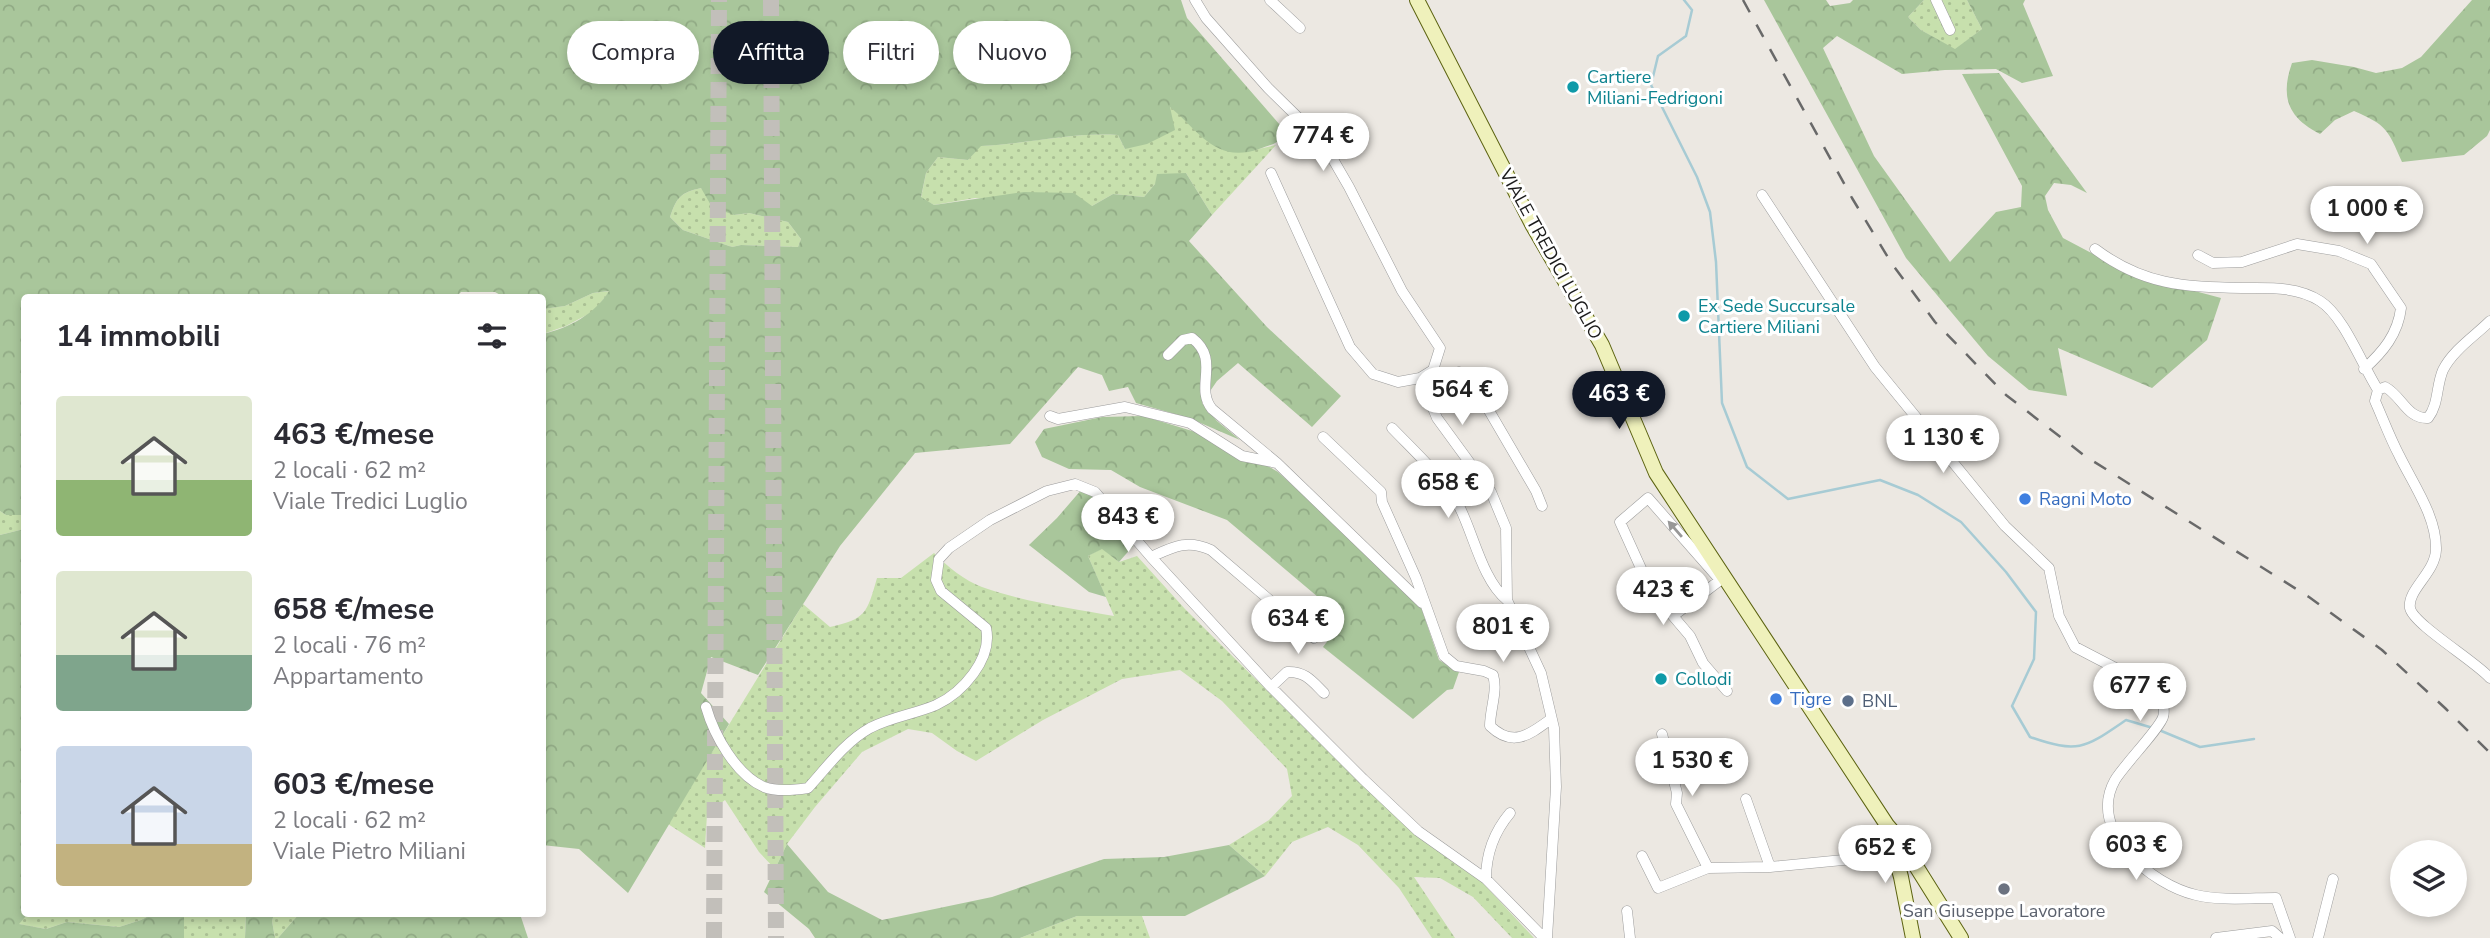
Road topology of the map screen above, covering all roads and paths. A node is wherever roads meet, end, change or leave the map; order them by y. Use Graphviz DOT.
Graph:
graph roads {
  1 [pos="1195,0"];
  2 [pos="1270,0"];
  3 [pos="1417,0"];
  4 [pos="1936,0"];
  5 [pos="1300,28"];
  6 [pos="1950,30"];
  7 [pos="1271,173"];
  8 [pos="1762,195"];
  9 [pos="2095,249"];
  10 [pos="2198,255"];
  11 [pos="2490,321"];
  12 [pos="1168,355"];
  13 [pos="2364,369"];
  14 [pos="1433,370"];
  15 [pos="1445,375"];
  16 [pos="2378,390"];
  17 [pos="1050,416"];
  18 [pos="1392,428"];
  19 [pos="1324,437"];
  20 [pos="1277,463"];
  21 [pos="1542,506"];
  22 [pos="1150,557"];
  23 [pos="1722,579"];
  24 [pos="1507,600"];
  25 [pos="1424,606"];
  26 [pos="1673,616"];
  27 [pos="1327,626"];
  28 [pos="2490,678"];
  29 [pos="1271,687"];
  30 [pos="1727,691"];
  31 [pos="1324,693"];
  32 [pos="706,707"];
  33 [pos="1551,719"];
  34 [pos="1662,734"];
  35 [pos="1746,799"];
  36 [pos="1510,813"];
  37 [pos="1887,825"];
  38 [pos="1895,855"];
  39 [pos="1642,856"];
  40 [pos="1770,867"];
  41 [pos="1708,868"];
  42 [pos="1486,879"];
  43 [pos="2333,879"];
  44 [pos="1627,911"];
  45 [pos="1546,938"];
  46 [pos="1630,938"];
  47 [pos="1913,938"];
  48 [pos="1961,938"];
  49 [pos="2216,938"];
  50 [pos="2280,938"];
  51 [pos="2290,938"];
  52 [pos="2318,938"];
  1 -- 14 [label="street"];
  2 -- 5 [label="street"];
  3 -- 23 [label="main road, VIALE TREDICI LUGLIO"];
  4 -- 6 [label="street"];
  7 -- 14 [label="street"];
  8 -- 51 [label="street"];
  9 -- 13 [label="street"];
  10 -- 13 [label="street"];
  11 -- 16 [label="street"];
  12 -- 20 [label="street"];
  13 -- 16 [label="street"];
  14 -- 15 [label="street"];
  15 -- 21 [label="street"];
  15 -- 24 [label="street"];
  16 -- 28 [label="street"];
  17 -- 20 [label="street"];
  18 -- 24 [label="street"];
  19 -- 25 [label="street"];
  20 -- 25 [label="street"];
  22 -- 27 [label="street"];
  22 -- 29 [label="street"];
  22 -- 32 [label="street"];
  23 -- 26 [label="street"];
  23 -- 26 [label="street, VIALE TREDICI LUGLIO, one-way"];
  23 -- 37 [label="main road, VIALE TREDICI LUGLIO"];
  24 -- 33 [label="street"];
  25 -- 33 [label="street"];
  26 -- 30 [label="street"];
  29 -- 31 [label="street"];
  29 -- 42 [label="street"];
  33 -- 45 [label="street"];
  34 -- 41 [label="street"];
  35 -- 40 [label="street"];
  36 -- 42 [label="street"];
  37 -- 38 [label="main road"];
  37 -- 48 [label="main road"];
  38 -- 40 [label="street"];
  38 -- 47 [label="main road"];
  39 -- 41 [label="street"];
  40 -- 41 [label="street"];
  42 -- 45 [label="street"];
  43 -- 52 [label="street"];
  44 -- 46 [label="street"];
  49 -- 50 [label="street"];
}
